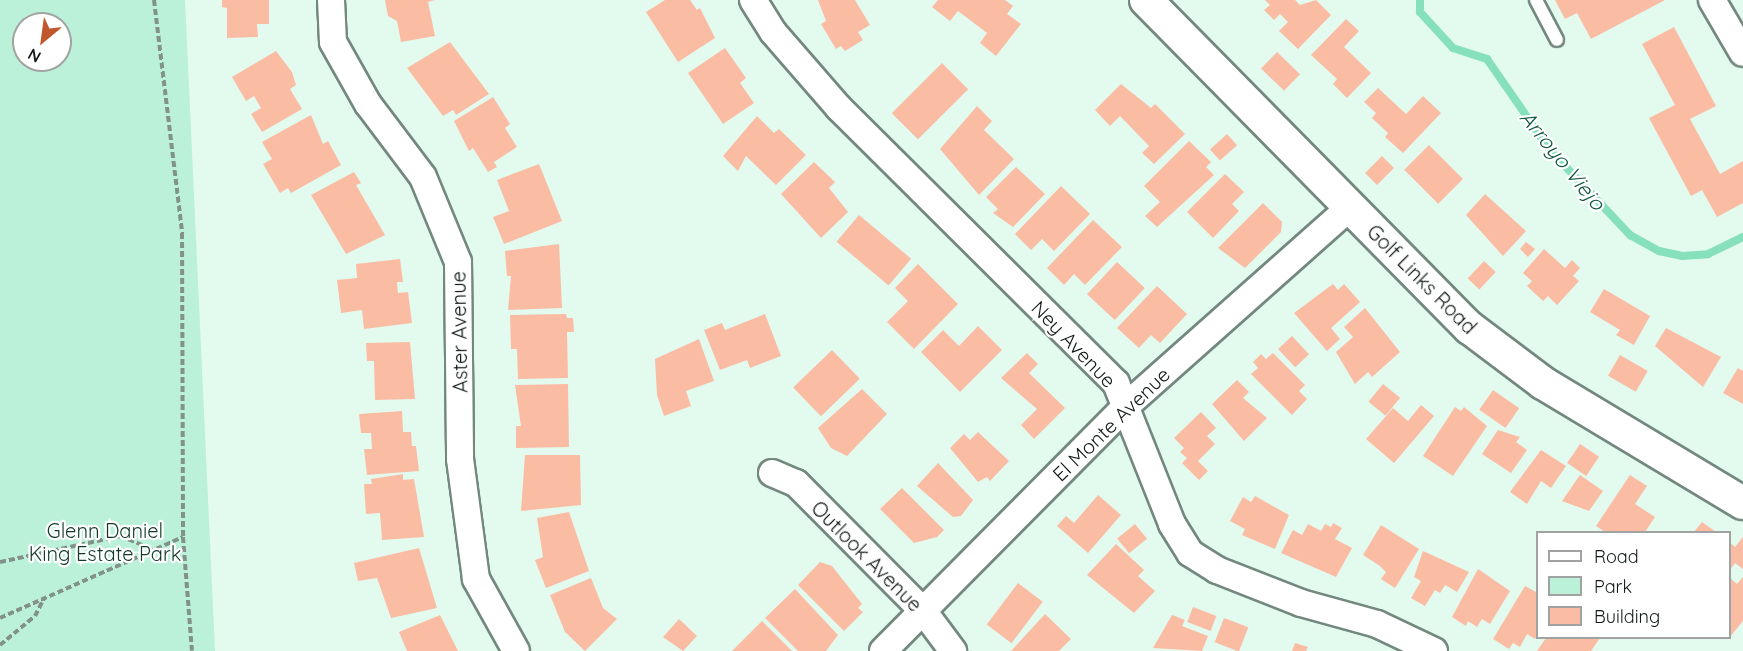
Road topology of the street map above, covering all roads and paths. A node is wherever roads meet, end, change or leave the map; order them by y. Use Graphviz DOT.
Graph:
graph roads {
  1 [pos="154,0"];
  2 [pos="331,0"];
  3 [pos="753,0"];
  4 [pos="1146,0"];
  5 [pos="1536,0"];
  6 [pos="1712,0"];
  7 [pos="1557,40"];
  8 [pos="1743,53"];
  9 [pos="1349,208"];
  10 [pos="1126,406"];
  11 [pos="772,473"];
  12 [pos="1743,503"];
  13 [pos="183,537"];
  14 [pos="155,550"];
  15 [pos="0,562"];
  16 [pos="44,598"];
  17 [pos="924,612"];
  18 [pos="0,618"];
  19 [pos="0,645"];
  20 [pos="192,651"];
  21 [pos="516,651"];
  22 [pos="883,651"];
  23 [pos="953,651"];
  24 [pos="1434,651"];
  1 -- 13 [label="path"];
  2 -- 21 [label="street, Aster Avenue"];
  3 -- 10 [label="street, Ney Avenue"];
  4 -- 9 [label="street, Golf Links Road"];
  5 -- 7 [label="lane"];
  6 -- 8 [label="street"];
  9 -- 10 [label="street, El Monte Avenue"];
  9 -- 12 [label="street, Golf Links Road"];
  10 -- 17 [label="street, El Monte Avenue"];
  10 -- 24 [label="street, Ney Avenue"];
  11 -- 17 [label="street, Outlook Avenue"];
  13 -- 14 [label="path"];
  13 -- 20 [label="path"];
  14 -- 15 [label="path"];
  14 -- 16 [label="path"];
  16 -- 18 [label="path"];
  16 -- 19 [label="path"];
  17 -- 22 [label="street, El Monte Avenue"];
  17 -- 23 [label="street, Outlook Avenue"];
}
